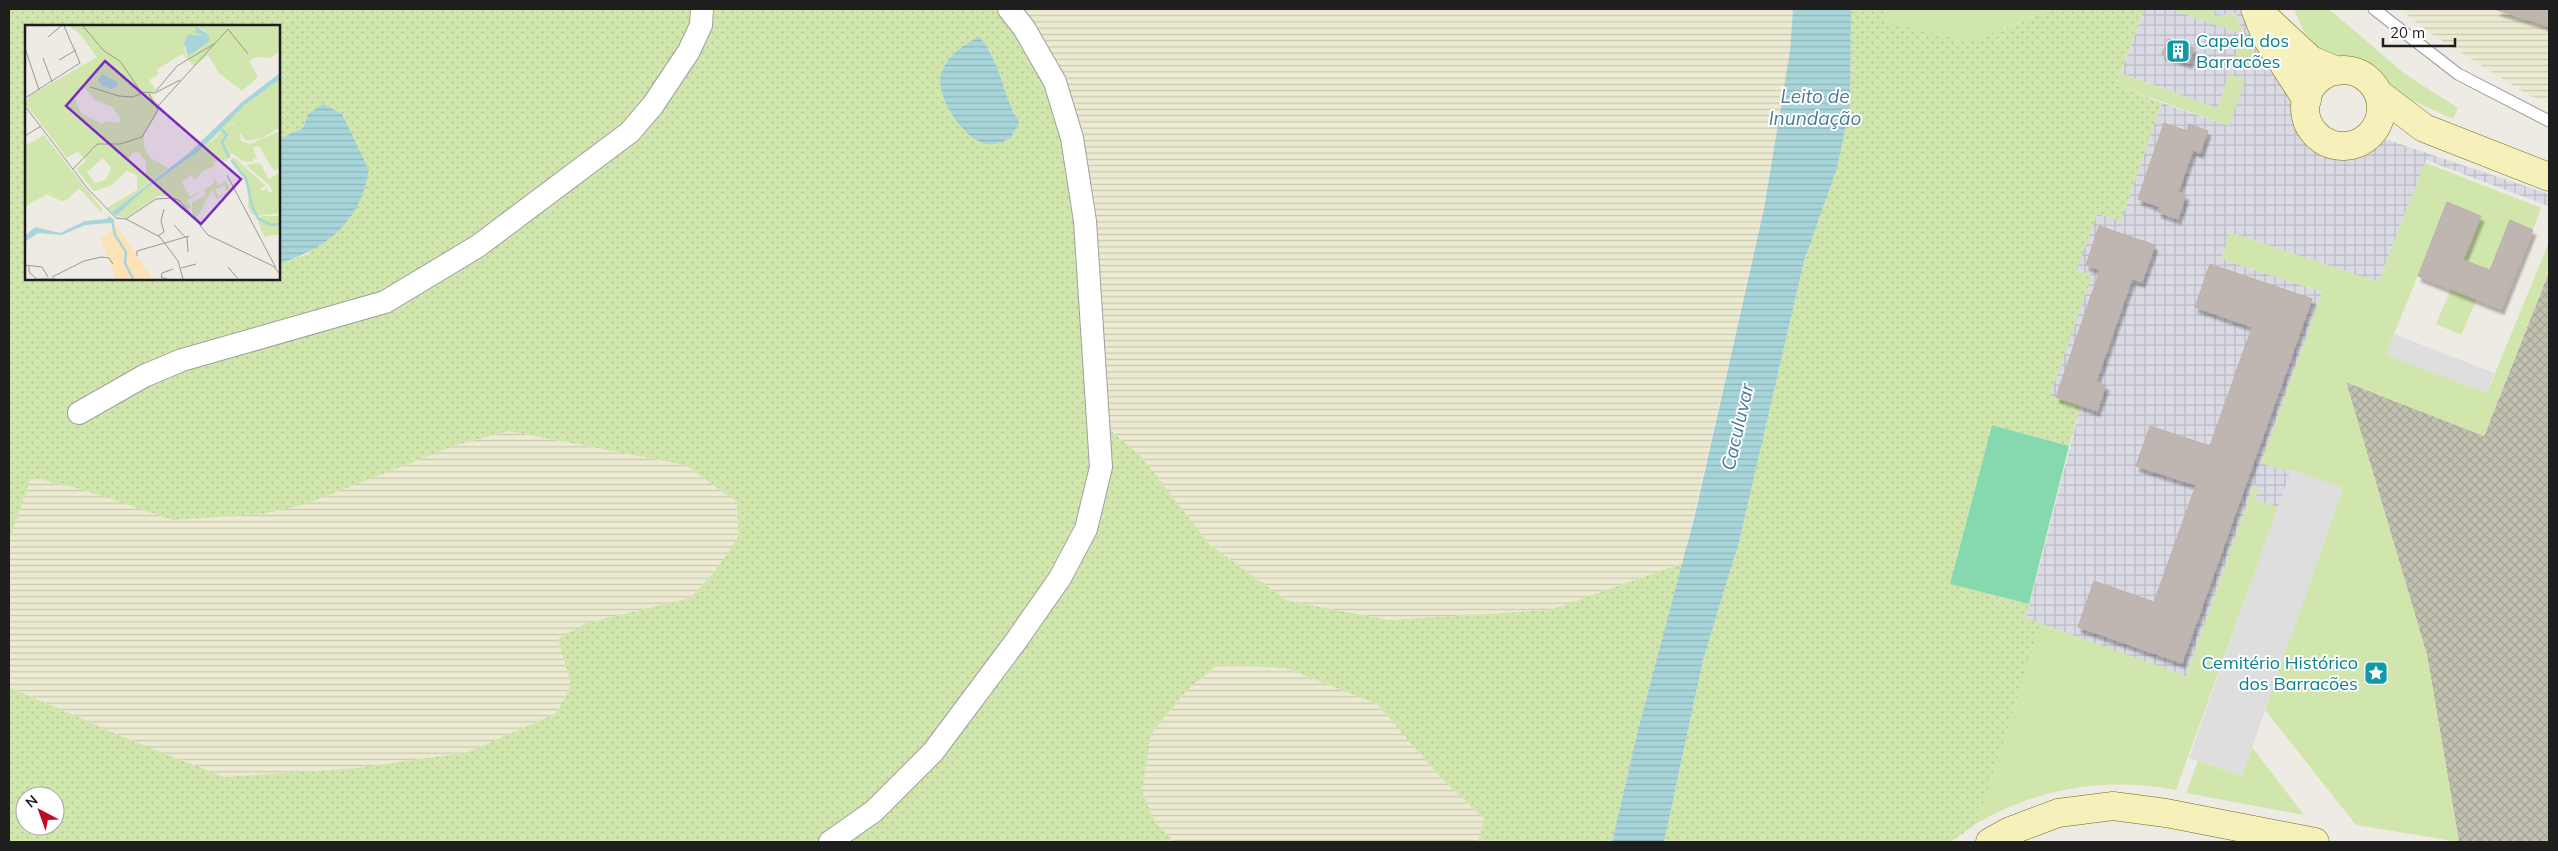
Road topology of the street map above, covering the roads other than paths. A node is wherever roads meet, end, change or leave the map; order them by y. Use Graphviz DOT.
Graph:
graph roads {
  1 [pos="702,9"];
  2 [pos="1009,9"];
  3 [pos="2257,9"];
  4 [pos="2374,9"];
  5 [pos="2337,71"];
  6 [pos="2378,93"];
  7 [pos="2307,100"];
  8 [pos="2549,121"];
  9 [pos="2424,128"];
  10 [pos="2366,138"];
  11 [pos="2549,177"];
  12 [pos="79,412"];
  13 [pos="830,842"];
  14 [pos="1990,842"];
  15 [pos="2315,842"];
  1 -- 12 [label="street"];
  2 -- 13 [label="street"];
  3 -- 5 [label="street"];
  3 -- 7 [label="street"];
  4 -- 8 [label="lane"];
  5 -- 6 [label="street"];
  5 -- 7 [label="street"];
  6 -- 9 [label="street"];
  6 -- 10 [label="street"];
  7 -- 10 [label="street"];
  9 -- 10 [label="street"];
  9 -- 11 [label="street"];
  14 -- 15 [label="street"];
}
